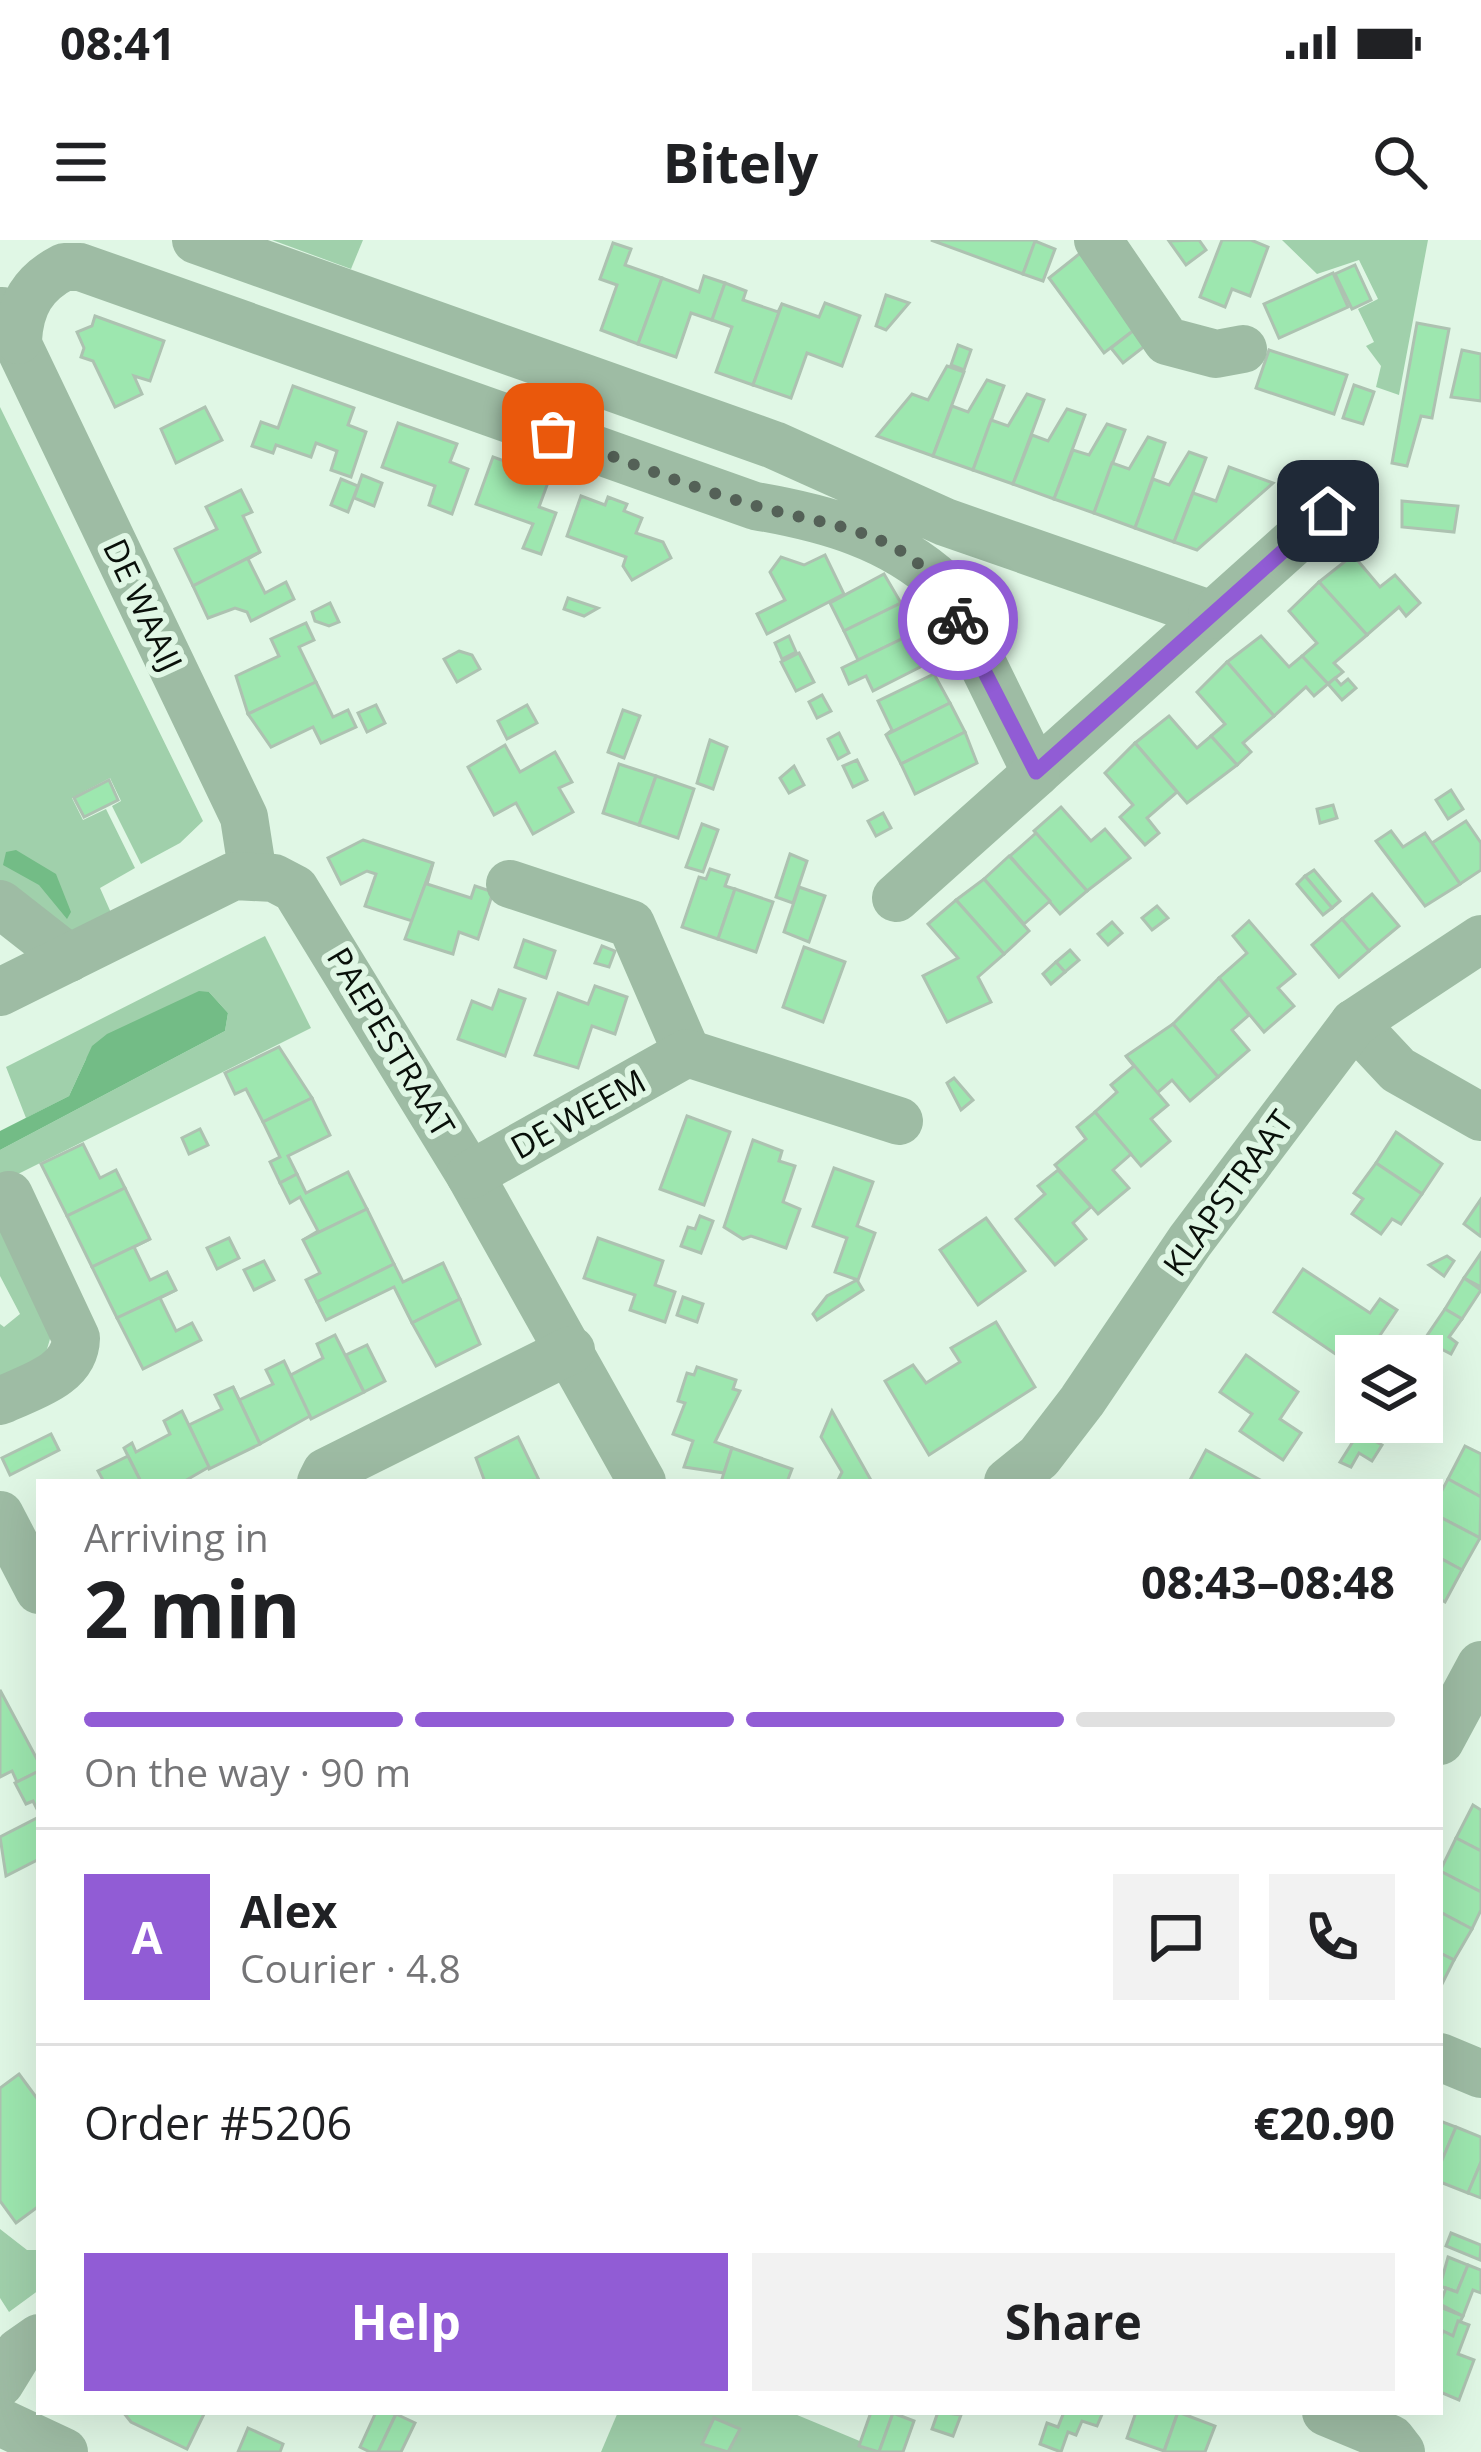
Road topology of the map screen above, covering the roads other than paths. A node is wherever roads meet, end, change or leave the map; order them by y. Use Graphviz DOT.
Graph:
graph roads {
  1 [pos="1098,240"];
  2 [pos="213,246"];
  3 [pos="212,313"];
  4 [pos="9,324"];
  5 [pos="1243,349"];
  6 [pos="534,361"];
  7 [pos="512,420"];
  8 [pos="1328,511"];
  9 [pos="945,521"];
  10 [pos="919,562"];
  11 [pos="1212,615"];
  12 [pos="1036,772"];
  13 [pos="253,875"];
  14 [pos="510,884"];
  15 [pos="896,898"];
  16 [pos="0,904"];
  17 [pos="1481,939"];
  18 [pos="69,958"];
  19 [pos="0,992"];
  20 [pos="1354,1023"];
  21 [pos="687,1053"];
  22 [pos="1481,1117"];
  23 [pos="898,1121"];
  24 [pos="470,1175"];
  25 [pos="10,1195"];
  26 [pos="571,1350"];
  27 [pos="0,1401"];
  28 [pos="322,1479"];
  29 [pos="640,1479"];
  30 [pos="1012,1479"];
  31 [pos="0,1516"];
  32 [pos="36,1584"];
  33 [pos="1481,1665"];
  34 [pos="1443,1735"];
  35 [pos="1443,2058"];
  36 [pos="1481,2074"];
  37 [pos="36,2340"];
  38 [pos="0,2384"];
  39 [pos="1333,2415"];
  40 [pos="0,2422"];
  41 [pos="64,2452"];
  42 [pos="1401,2452"];
  1 -- 5 [label="street"];
  2 -- 3 [label="street"];
  2 -- 6 [label="street"];
  3 -- 4 [label="street, DE WAAIJ"];
  3 -- 7 [label="street, DE WAAIJ"];
  4 -- 13 [label="street, DE WAAIJ"];
  6 -- 7 [label="street"];
  6 -- 9 [label="street"];
  7 -- 10 [label="street, DE WAAIJ"];
  8 -- 11 [label="street"];
  9 -- 10 [label="street"];
  9 -- 11 [label="street"];
  10 -- 12 [label="street, DE WAAIJ"];
  11 -- 12 [label="street"];
  12 -- 15 [label="street"];
  13 -- 18 [label="street"];
  13 -- 24 [label="street, PAEPESTRAAT"];
  14 -- 21 [label="street"];
  16 -- 18 [label="street"];
  17 -- 20 [label="street, KLAPSTRAAT"];
  18 -- 19 [label="street"];
  20 -- 22 [label="street"];
  20 -- 30 [label="street, KLAPSTRAAT"];
  21 -- 23 [label="street"];
  21 -- 24 [label="street, DE WEEM"];
  24 -- 26 [label="street, PAEPESTRAAT"];
  25 -- 27 [label="street"];
  26 -- 28 [label="street"];
  26 -- 29 [label="street, PAEPESTRAAT"];
  31 -- 32 [label="street"];
  33 -- 34 [label="street"];
  35 -- 36 [label="street"];
  37 -- 38 [label="street"];
  39 -- 42 [label="street"];
  40 -- 41 [label="street"];
}
